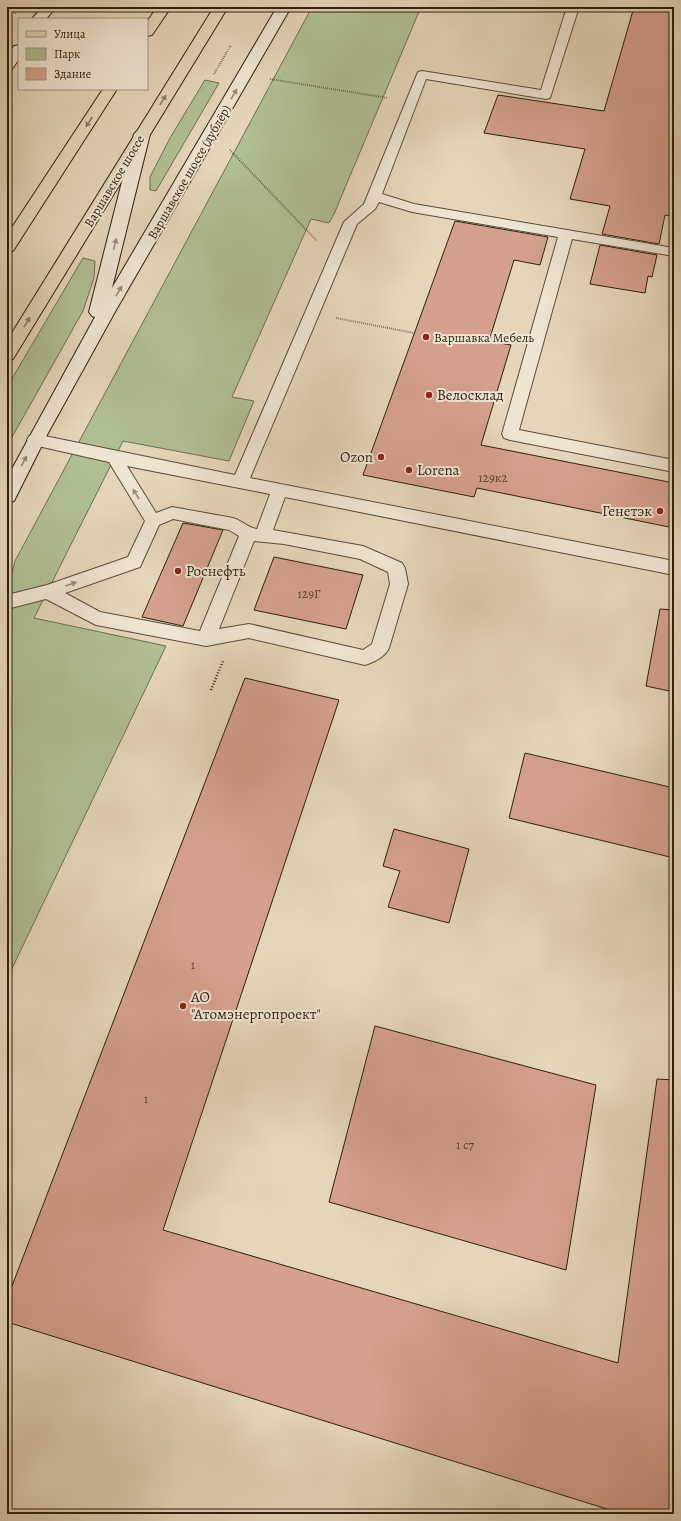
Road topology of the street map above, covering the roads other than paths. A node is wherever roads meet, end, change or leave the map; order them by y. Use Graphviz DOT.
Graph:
graph roads {
  1 [pos="49,7"];
  2 [pos="164,7"];
  3 [pos="221,7"];
  4 [pos="284,7"];
  5 [pos="573,7"];
  6 [pos="40,18"];
  7 [pos="148,31"];
  8 [pos="18,50"];
  9 [pos="7,66"];
  10 [pos="109,90"];
  11 [pos="142,134"];
  12 [pos="375,196"];
  13 [pos="566,234"];
  14 [pos="7,247"];
  15 [pos="674,252"];
  16 [pos="92,337"];
  17 [pos="7,355"];
  18 [pos="35,440"];
  19 [pos="114,457"];
  20 [pos="674,466"];
  21 [pos="240,482"];
  22 [pos="280,490"];
  23 [pos="7,496"];
  24 [pos="153,521"];
  25 [pos="255,535"];
  26 [pos="674,568"];
  27 [pos="48,592"];
  28 [pos="7,602"];
  29 [pos="206,639"];
  1 -- 6 [label="main road"];
  2 -- 7 [label="main road"];
  11 -- 3 [label="main road, Варшавское шоссе, one-way"];
  16 -- 4 [label="main road, Варшавское шоссе (дублёр), one-way"];
  5 -- 12 [label="lane"];
  8 -- 9 [label="main road"];
  10 -- 14 [label="main road, one-way"];
  16 -- 11 [label="main road, one-way"];
  17 -- 11 [label="main road, Варшавское шоссе, one-way"];
  12 -- 13 [label="lane"];
  12 -- 21 [label="lane"];
  13 -- 15 [label="lane"];
  13 -- 20 [label="lane"];
  16 -- 18 [label="main road"];
  18 -- 19 [label="lane"];
  23 -- 18 [label="main road, one-way"];
  19 -- 21 [label="lane"];
  24 -- 19 [label="lane, one-way"];
  21 -- 22 [label="lane"];
  22 -- 25 [label="lane"];
  22 -- 26 [label="lane"];
  24 -- 25 [label="lane"];
  27 -- 24 [label="lane, one-way"];
  25 -- 29 [label="lane"];
  25 -- 29 [label="lane"];
  27 -- 28 [label="lane"];
  27 -- 29 [label="lane"];
}
